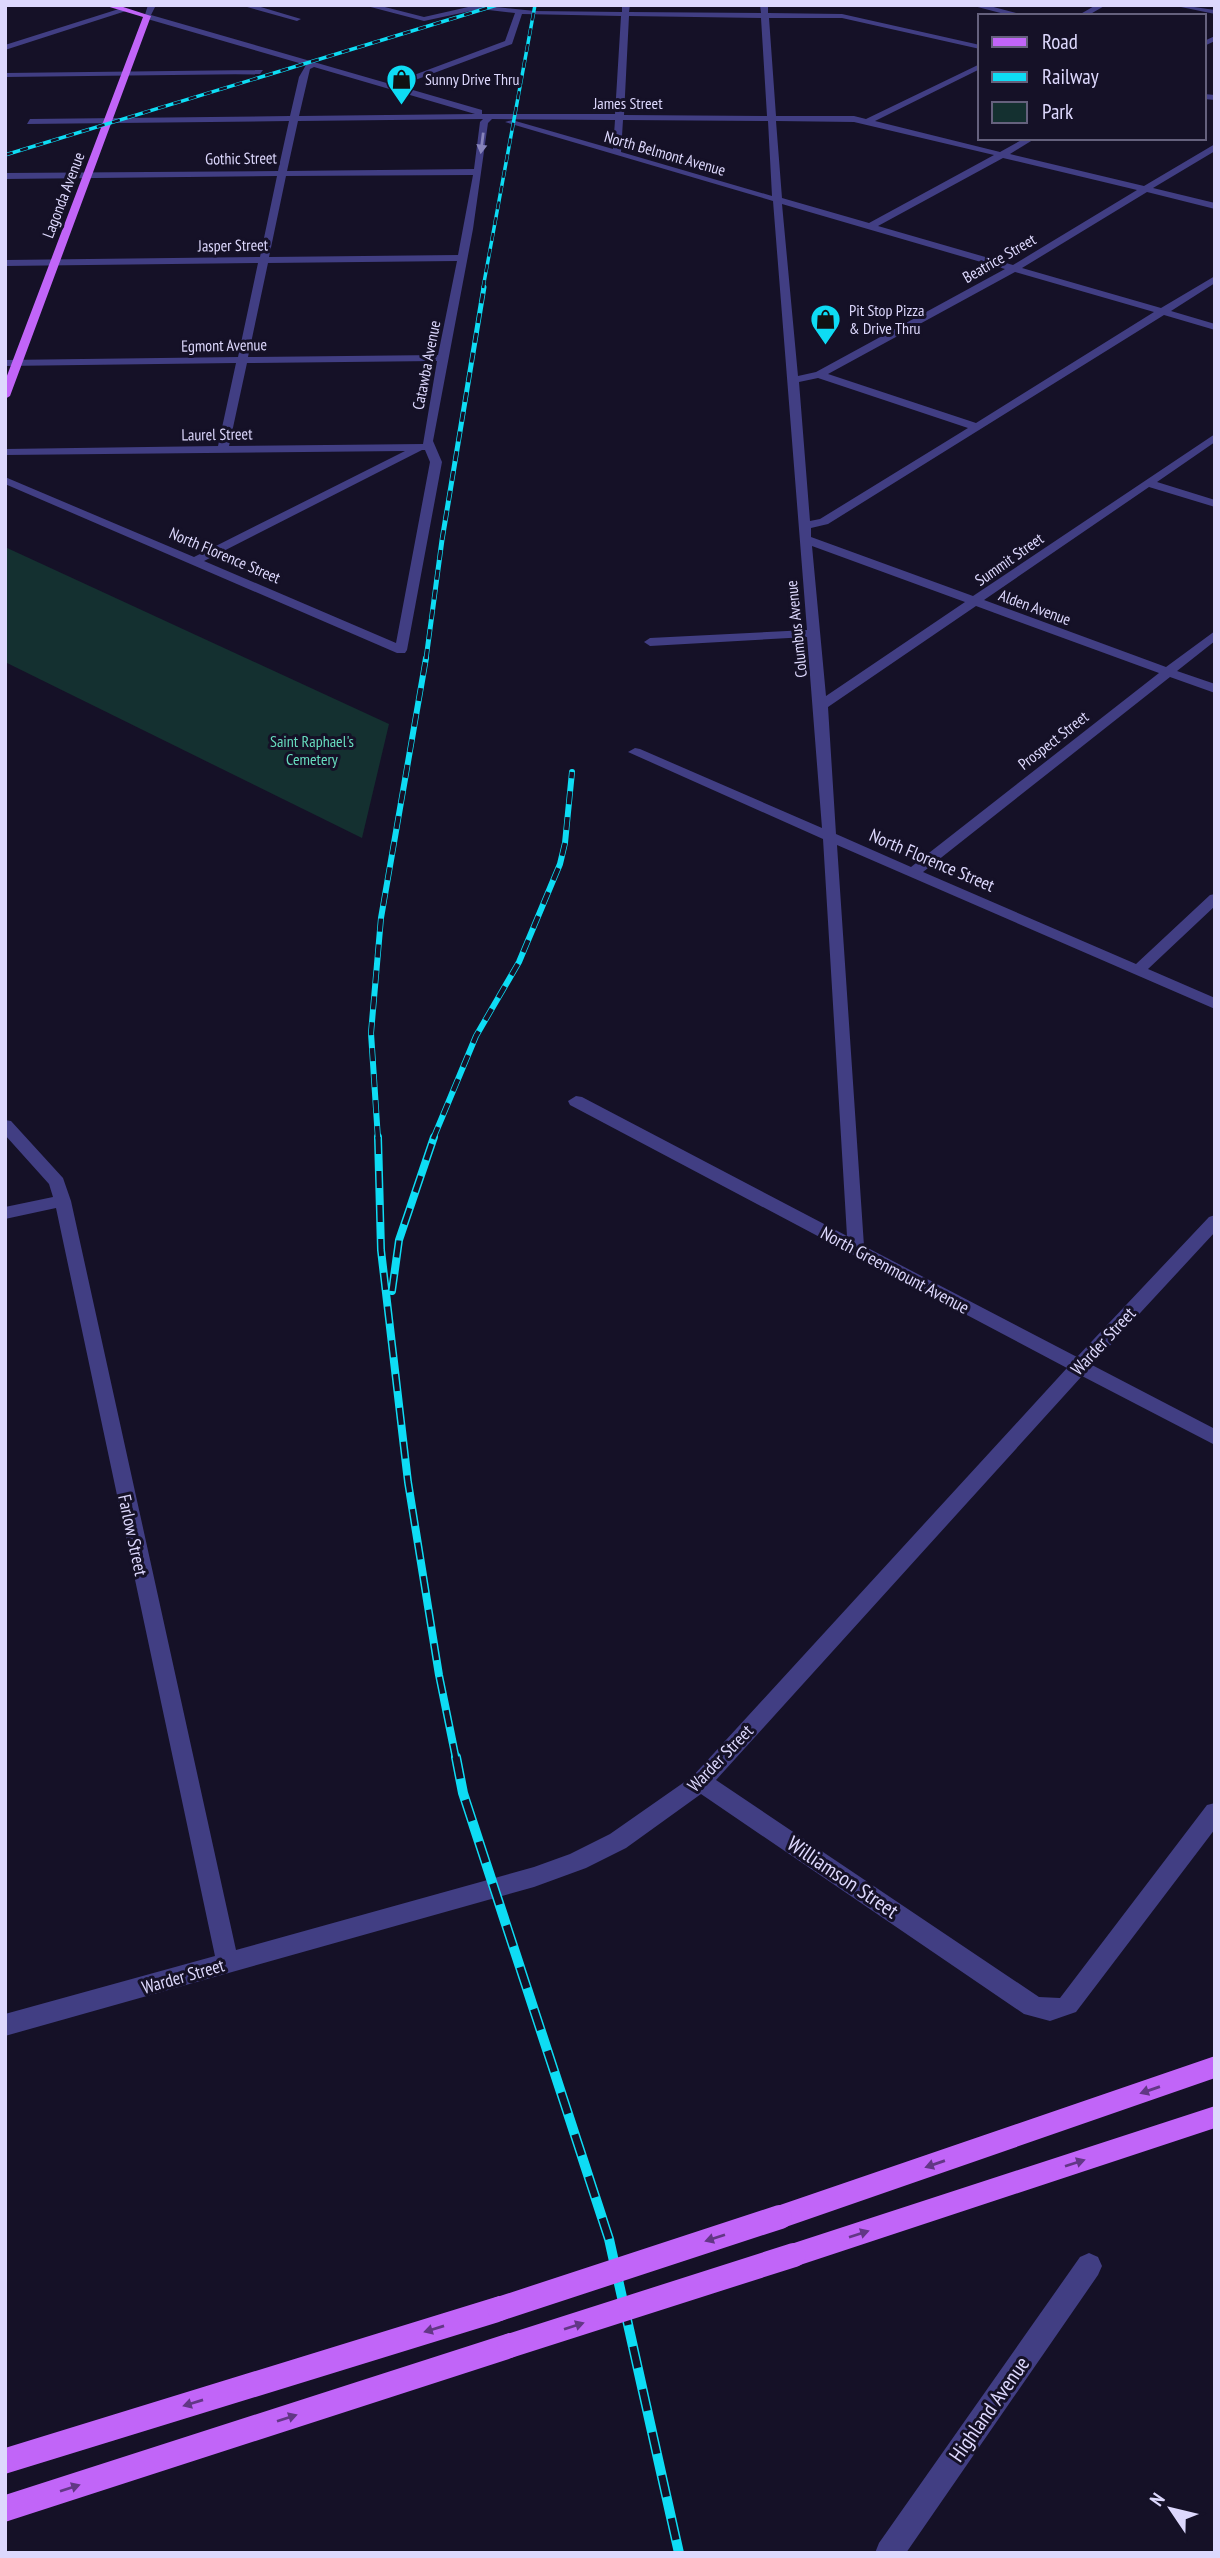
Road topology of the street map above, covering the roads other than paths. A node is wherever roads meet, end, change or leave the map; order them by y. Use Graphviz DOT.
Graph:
graph roads {
  1 [pos="107,5"];
  2 [pos="152,5"];
  3 [pos="244,5"];
  4 [pos="367,5"];
  5 [pos="974,5"];
  6 [pos="1102,5"];
  7 [pos="1184,5"];
  8 [pos="125,10"];
  9 [pos="625,10"];
  10 [pos="765,10"];
  11 [pos="520,12"];
  12 [pos="1215,12"];
  13 [pos="1015,14"];
  14 [pos="1085,14"];
  15 [pos="148,16"];
  16 [pos="297,19"];
  17 [pos="978,47"];
  18 [pos="5,48"];
  19 [pos="316,63"];
  20 [pos="978,67"];
  21 [pos="260,72"];
  22 [pos="125,74"];
  23 [pos="5,75"];
  24 [pos="392,86"];
  25 [pos="490,116"];
  26 [pos="620,117"];
  27 [pos="773,118"];
  28 [pos="294,119"];
  29 [pos="108,121"];
  30 [pos="869,121"];
  31 [pos="30,122"];
  32 [pos="1028,140"];
  33 [pos="1215,147"];
  34 [pos="617,153"];
  35 [pos="1003,154"];
  36 [pos="477,172"];
  37 [pos="282,174"];
  38 [pos="88,175"];
  39 [pos="5,176"];
  40 [pos="1146,189"];
  41 [pos="778,200"];
  42 [pos="1215,206"];
  43 [pos="869,227"];
  44 [pos="461,258"];
  45 [pos="264,260"];
  46 [pos="55,262"];
  47 [pos="5,263"];
  48 [pos="1013,269"];
  49 [pos="1215,279"];
  50 [pos="1164,312"];
  51 [pos="1215,327"];
  52 [pos="443,358"];
  53 [pos="243,360"];
  54 [pos="5,363"];
  55 [pos="17,363"];
  56 [pos="818,375"];
  57 [pos="792,380"];
  58 [pos="5,396"];
  59 [pos="976,427"];
  60 [pos="1215,437"];
  61 [pos="425,447"];
  62 [pos="223,450"];
  63 [pos="5,452"];
  64 [pos="5,480"];
  65 [pos="1148,483"];
  66 [pos="1215,505"];
  67 [pos="805,533"];
  68 [pos="195,561"];
  69 [pos="975,602"];
  70 [pos="406,619"];
  71 [pos="814,633"];
  72 [pos="1215,635"];
  73 [pos="650,642"];
  74 [pos="1168,672"];
  75 [pos="1215,689"];
  76 [pos="821,706"];
  77 [pos="635,752"];
  78 [pos="827,836"];
  79 [pos="912,873"];
  80 [pos="1215,898"];
  81 [pos="1138,970"];
  82 [pos="1215,1004"];
  83 [pos="576,1101"];
  84 [pos="5,1125"];
  85 [pos="63,1201"];
  86 [pos="5,1213"];
  87 [pos="1215,1221"];
  88 [pos="856,1249"];
  89 [pos="1079,1366"];
  90 [pos="1215,1438"];
  91 [pos="701,1782"];
  92 [pos="1215,1812"];
  93 [pos="228,1964"];
  94 [pos="5,2025"];
  95 [pos="1215,2067"];
  96 [pos="1215,2117"];
  97 [pos="1089,2266"];
  98 [pos="5,2461"];
  99 [pos="5,2509"];
  100 [pos="889,2553"];
  1 -- 8 [label="main road, North Belmont Avenue"];
  2 -- 15 [label="street, Lagonda Avenue"];
  3 -- 16 [label="street"];
  4 -- 11 [label="street"];
  5 -- 13 [label="street"];
  6 -- 14 [label="street"];
  7 -- 12 [label="street"];
  8 -- 15 [label="main road, North Belmont Avenue"];
  8 -- 18 [label="street"];
  9 -- 10 [label="street"];
  9 -- 11 [label="street"];
  9 -- 26 [label="street"];
  10 -- 17 [label="street"];
  10 -- 27 [label="street, Columbus Avenue"];
  11 -- 24 [label="street"];
  15 -- 19 [label="street, North Belmont Avenue"];
  15 -- 22 [label="main road, Lagonda Avenue"];
  19 -- 24 [label="street, North Belmont Avenue"];
  19 -- 28 [label="street"];
  20 -- 30 [label="street"];
  21 -- 22 [label="street"];
  22 -- 23 [label="street"];
  22 -- 29 [label="main road, Lagonda Avenue"];
  24 -- 25 [label="street, North Belmont Avenue"];
  25 -- 26 [label="street, James Street"];
  25 -- 28 [label="street, James Street"];
  25 -- 34 [label="street, North Belmont Avenue"];
  25 -- 36 [label="street, Catawba Avenue, one-way"];
  26 -- 27 [label="street, James Street"];
  26 -- 34 [label="street"];
  27 -- 30 [label="street, James Street"];
  27 -- 41 [label="street, Columbus Avenue"];
  28 -- 29 [label="street, James Street"];
  28 -- 37 [label="street"];
  29 -- 31 [label="street, James Street"];
  29 -- 38 [label="main road, Lagonda Avenue"];
  30 -- 35 [label="street, James Street"];
  32 -- 35 [label="street"];
  33 -- 40 [label="street, Beatrice Street"];
  34 -- 41 [label="street, North Belmont Avenue"];
  35 -- 40 [label="street, James Street"];
  35 -- 43 [label="street"];
  36 -- 37 [label="street, Gothic Street"];
  36 -- 44 [label="street, Catawba Avenue"];
  37 -- 38 [label="street, Gothic Street"];
  37 -- 45 [label="street"];
  38 -- 39 [label="street, Gothic Street"];
  38 -- 46 [label="main road, Lagonda Avenue"];
  40 -- 42 [label="street, James Street"];
  40 -- 48 [label="street, Beatrice Street"];
  41 -- 43 [label="street, North Belmont Avenue"];
  41 -- 57 [label="street, Columbus Avenue"];
  43 -- 48 [label="street, North Belmont Avenue"];
  44 -- 45 [label="street, Jasper Street"];
  44 -- 52 [label="street, Catawba Avenue"];
  45 -- 46 [label="street, Jasper Street"];
  45 -- 53 [label="street"];
  46 -- 47 [label="street, Jasper Street"];
  46 -- 55 [label="main road, Lagonda Avenue"];
  48 -- 50 [label="street, North Belmont Avenue"];
  48 -- 56 [label="street, Beatrice Street"];
  49 -- 50 [label="street"];
  50 -- 51 [label="street, North Belmont Avenue"];
  50 -- 59 [label="street"];
  52 -- 53 [label="street, Egmont Avenue"];
  52 -- 61 [label="street, Catawba Avenue"];
  53 -- 55 [label="street, Egmont Avenue"];
  53 -- 62 [label="street"];
  54 -- 55 [label="street, Egmont Avenue"];
  55 -- 58 [label="main road, Lagonda Avenue"];
  56 -- 57 [label="street, Beatrice Street"];
  56 -- 59 [label="street"];
  57 -- 67 [label="street, Columbus Avenue"];
  59 -- 67 [label="street"];
  60 -- 65 [label="street, Summit Street"];
  61 -- 62 [label="street, Laurel Street"];
  61 -- 68 [label="street"];
  61 -- 70 [label="street, Catawba Avenue"];
  62 -- 63 [label="street, Laurel Street"];
  64 -- 68 [label="street, North Florence Street"];
  65 -- 66 [label="street"];
  65 -- 69 [label="street, Summit Street"];
  67 -- 69 [label="street, Alden Avenue"];
  67 -- 71 [label="street, Columbus Avenue"];
  68 -- 70 [label="street, North Florence Street"];
  69 -- 74 [label="street, Alden Avenue"];
  69 -- 76 [label="street, Summit Street"];
  71 -- 73 [label="street"];
  71 -- 76 [label="street, Columbus Avenue"];
  72 -- 74 [label="street, Prospect Street"];
  74 -- 75 [label="street, Alden Avenue"];
  74 -- 79 [label="street, Prospect Street"];
  76 -- 78 [label="street, Columbus Avenue"];
  77 -- 78 [label="street, North Florence Street"];
  78 -- 79 [label="street, North Florence Street"];
  78 -- 88 [label="street, Columbus Avenue"];
  79 -- 81 [label="street, North Florence Street"];
  80 -- 81 [label="street"];
  81 -- 82 [label="street, North Florence Street"];
  83 -- 88 [label="street, North Greenmount Avenue"];
  84 -- 85 [label="street, Farlow Street"];
  85 -- 86 [label="street"];
  85 -- 93 [label="street, Farlow Street"];
  87 -- 89 [label="street, Warder Street"];
  88 -- 89 [label="street, North Greenmount Avenue"];
  89 -- 90 [label="street, North Greenmount Avenue"];
  89 -- 91 [label="street, Warder Street"];
  91 -- 92 [label="street, Williamson Street"];
  91 -- 93 [label="street, Warder Street"];
  93 -- 94 [label="street, Warder Street"];
  95 -- 98 [label="main road, one-way, bridge"];
  99 -- 96 [label="main road, one-way, bridge"];
  97 -- 100 [label="street, Highland Avenue"];
}
